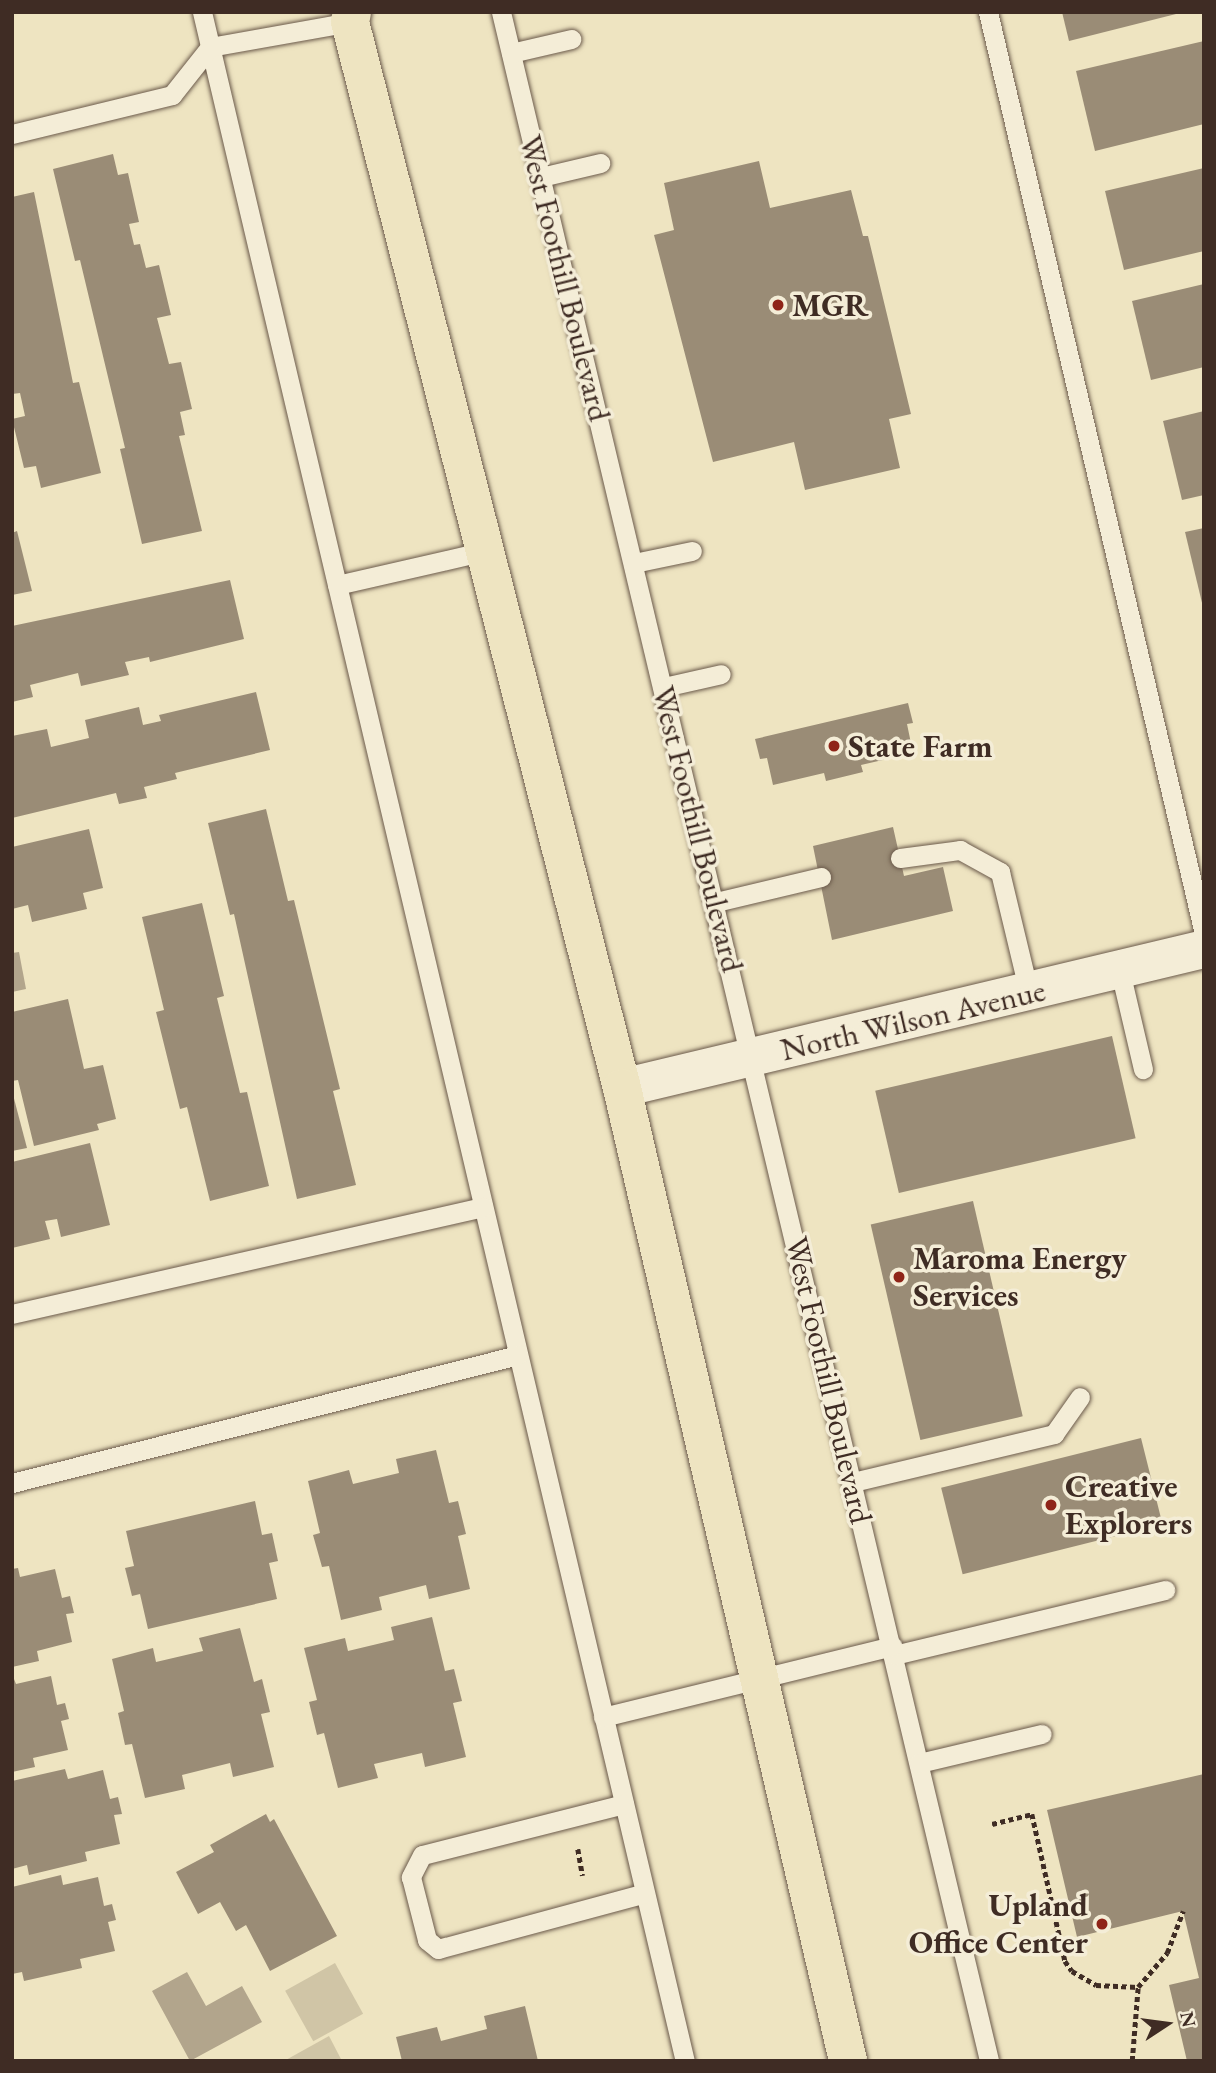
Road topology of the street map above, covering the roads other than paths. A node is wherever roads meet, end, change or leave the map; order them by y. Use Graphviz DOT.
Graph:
graph roads {
  1 [pos="202,12"];
  2 [pos="501,12"];
  3 [pos="988,12"];
  4 [pos="348,16"];
  5 [pos="571,39"];
  6 [pos="210,47"];
  7 [pos="511,53"];
  8 [pos="12,134"];
  9 [pos="600,163"];
  10 [pos="541,177"];
  11 [pos="485,551"];
  12 [pos="692,551"];
  13 [pos="634,563"];
  14 [pos="337,585"];
  15 [pos="722,674"];
  16 [pos="664,687"];
  17 [pos="900,858"];
  18 [pos="821,877"];
  19 [pos="716,902"];
  20 [pos="1204,934"];
  21 [pos="1204,949"];
  22 [pos="1120,971"];
  23 [pos="1029,993"];
  24 [pos="753,1058"];
  25 [pos="1143,1069"];
  26 [pos="622,1088"];
  27 [pos="484,1207"];
  28 [pos="12,1314"];
  29 [pos="518,1355"];
  30 [pos="1080,1398"];
  31 [pos="12,1482"];
  32 [pos="853,1482"];
  33 [pos="1165,1590"];
  34 [pos="893,1650"];
  35 [pos="759,1679"];
  36 [pos="603,1717"];
  37 [pos="1042,1734"];
  38 [pos="919,1763"];
  39 [pos="624,1804"];
  40 [pos="645,1893"];
  41 [pos="685,2061"];
  42 [pos="848,2061"];
  43 [pos="989,2061"];
  1 -- 6 [label="lane"];
  2 -- 7 [label="lane, West Foothill Boulevard"];
  3 -- 20 [label="lane"];
  4 -- 6 [label="lane"];
  4 -- 11 [label="main road"];
  5 -- 7 [label="lane"];
  6 -- 8 [label="lane"];
  6 -- 14 [label="lane"];
  7 -- 10 [label="lane, West Foothill Boulevard"];
  9 -- 10 [label="lane"];
  10 -- 13 [label="lane, West Foothill Boulevard"];
  11 -- 14 [label="lane"];
  11 -- 26 [label="main road"];
  12 -- 13 [label="lane"];
  13 -- 16 [label="lane, West Foothill Boulevard"];
  14 -- 27 [label="lane"];
  15 -- 16 [label="lane"];
  16 -- 19 [label="lane, West Foothill Boulevard"];
  17 -- 23 [label="lane"];
  18 -- 19 [label="lane"];
  19 -- 24 [label="lane, West Foothill Boulevard"];
  21 -- 22 [label="street, North Wilson Avenue"];
  22 -- 23 [label="street, North Wilson Avenue"];
  22 -- 25 [label="lane"];
  23 -- 24 [label="street, North Wilson Avenue"];
  24 -- 26 [label="street, North Wilson Avenue"];
  24 -- 32 [label="lane, West Foothill Boulevard"];
  26 -- 35 [label="main road"];
  27 -- 28 [label="lane"];
  27 -- 29 [label="lane"];
  29 -- 31 [label="lane"];
  29 -- 36 [label="lane"];
  30 -- 32 [label="lane"];
  32 -- 34 [label="lane, West Foothill Boulevard"];
  33 -- 34 [label="lane"];
  34 -- 35 [label="lane"];
  34 -- 38 [label="lane, West Foothill Boulevard"];
  35 -- 36 [label="lane"];
  35 -- 42 [label="main road"];
  36 -- 39 [label="lane"];
  37 -- 38 [label="lane"];
  38 -- 43 [label="lane, West Foothill Boulevard"];
  39 -- 40 [label="lane"];
  39 -- 40 [label="lane"];
  40 -- 41 [label="lane"];
}
